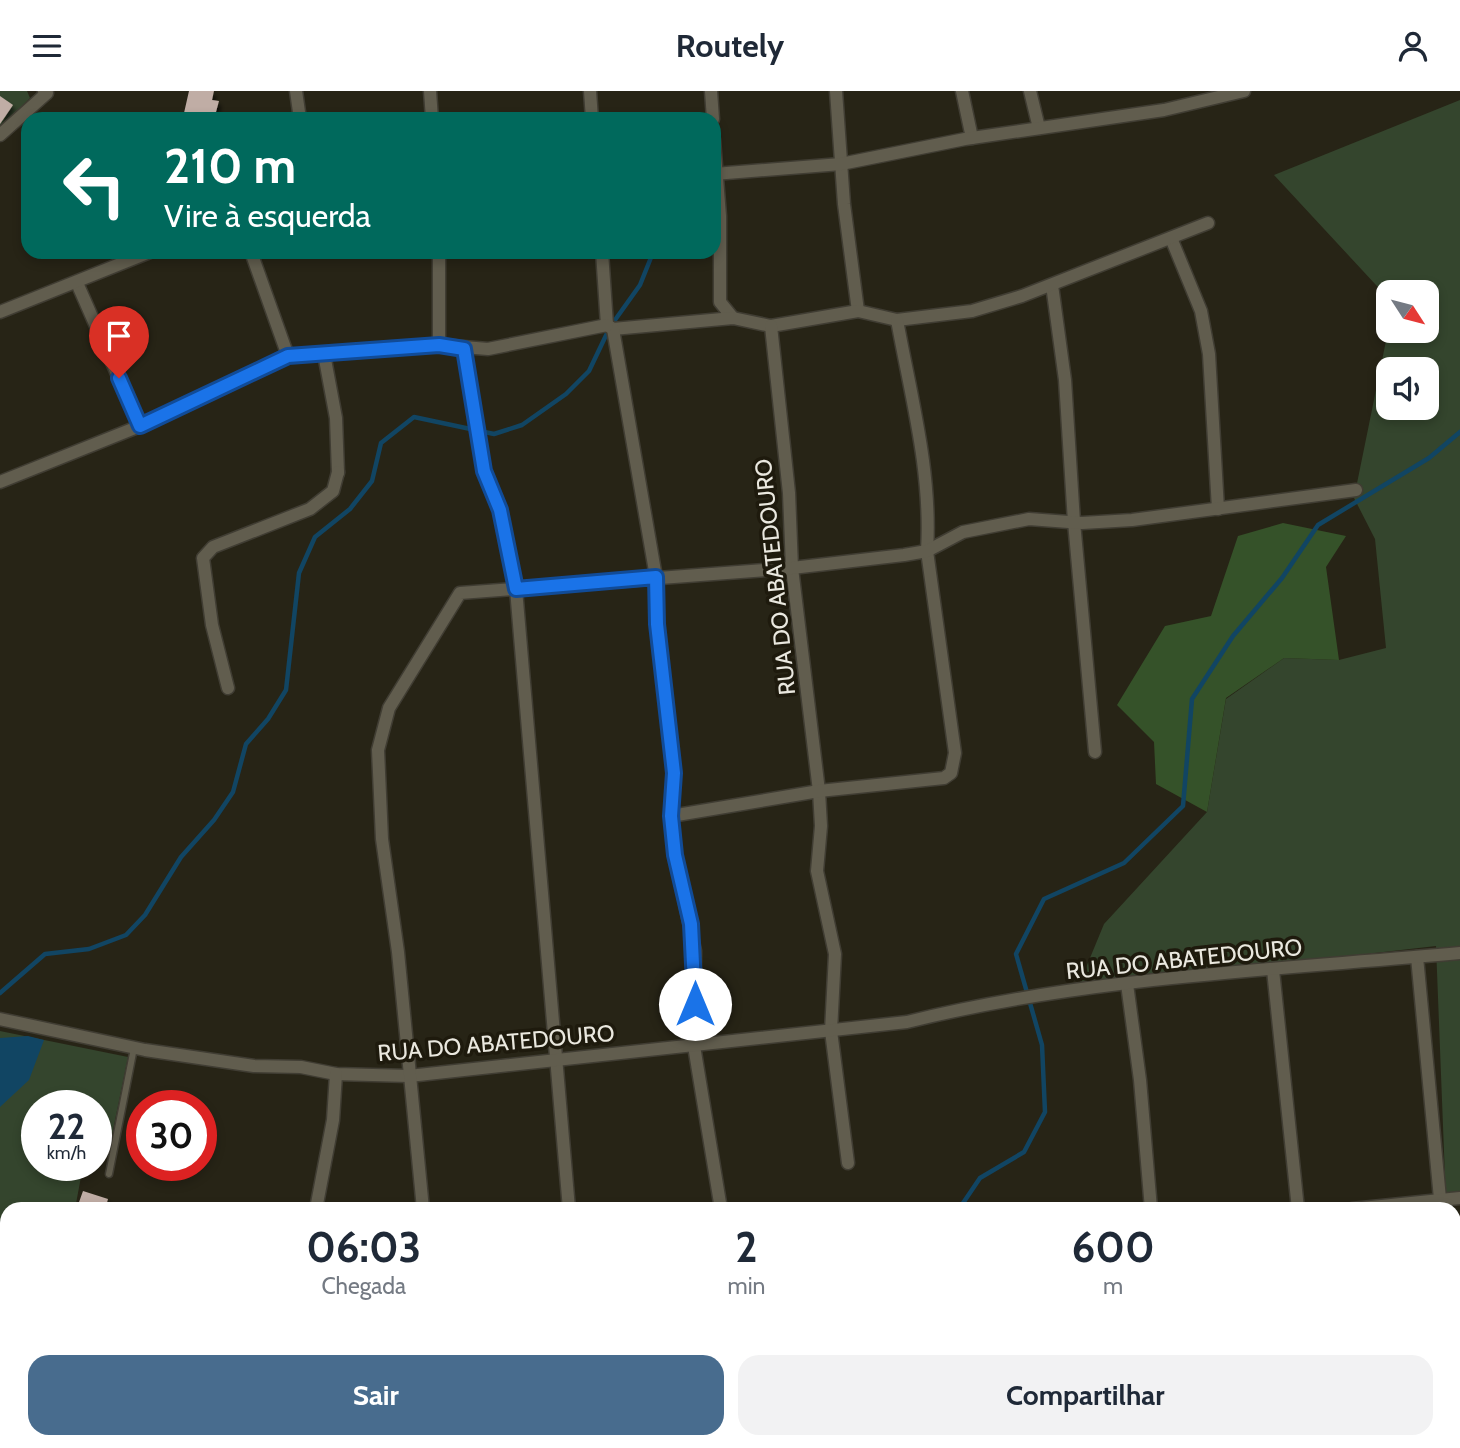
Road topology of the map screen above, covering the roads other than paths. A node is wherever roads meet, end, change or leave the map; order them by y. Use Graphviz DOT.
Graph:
graph roads {
  1 [pos="296,91"];
  2 [pos="430,91"];
  3 [pos="590,91"];
  4 [pos="711,91"];
  5 [pos="835,91"];
  6 [pos="962,91"];
  7 [pos="1030,91"];
  8 [pos="1244,91"];
  9 [pos="46,92"];
  10 [pos="1196,96"];
  11 [pos="25,112"];
  12 [pos="299,112"];
  13 [pos="432,112"];
  14 [pos="592,112"];
  15 [pos="712,112"];
  16 [pos="21,115"];
  17 [pos="1039,128"];
  18 [pos="0,135"];
  19 [pos="972,138"];
  20 [pos="841,164"];
  21 [pos="721,174"];
  22 [pos="1209,223"];
  23 [pos="1171,238"];
  24 [pos="134,259"];
  25 [pos="253,259"];
  26 [pos="439,259"];
  27 [pos="603,259"];
  28 [pos="721,259"];
  29 [pos="77,283"];
  30 [pos="1052,285"];
  31 [pos="858,311"];
  32 [pos="0,312"];
  33 [pos="733,318"];
  34 [pos="897,320"];
  35 [pos="771,326"];
  36 [pos="610,327"];
  37 [pos="439,345"];
  38 [pos="464,349"];
  39 [pos="324,354"];
  40 [pos="288,356"];
  41 [pos="140,426"];
  42 [pos="0,482"];
  43 [pos="1356,490"];
  44 [pos="1218,509"];
  45 [pos="1074,522"];
  46 [pos="927,551"];
  47 [pos="792,568"];
  48 [pos="656,577"];
  49 [pos="516,589"];
  50 [pos="228,688"];
  51 [pos="1095,752"];
  52 [pos="818,791"];
  53 [pos="671,816"];
  54 [pos="1460,953"];
  55 [pos="1417,957"];
  56 [pos="1273,970"];
  57 [pos="1127,984"];
  58 [pos="0,1019"];
  59 [pos="831,1031"];
  60 [pos="694,1046"];
  61 [pos="134,1048"];
  62 [pos="558,1061"];
  63 [pos="336,1074"];
  64 [pos="409,1076"];
  65 [pos="112,1155"];
  66 [pos="848,1163"];
  67 [pos="317,1202"];
  68 [pos="422,1202"];
  69 [pos="568,1202"];
  70 [pos="720,1202"];
  71 [pos="1150,1202"];
  72 [pos="1297,1202"];
  73 [pos="1440,1202"];
  1 -- 12 [label="street"];
  2 -- 13 [label="street"];
  3 -- 14 [label="street"];
  4 -- 15 [label="street"];
  5 -- 20 [label="street"];
  6 -- 19 [label="street"];
  7 -- 17 [label="street"];
  8 -- 10 [label="street"];
  9 -- 11 [label="street"];
  10 -- 17 [label="street"];
  16 -- 18 [label="street"];
  17 -- 19 [label="street"];
  19 -- 20 [label="street"];
  20 -- 21 [label="street"];
  20 -- 31 [label="street"];
  22 -- 23 [label="street"];
  23 -- 30 [label="street"];
  23 -- 44 [label="street"];
  24 -- 29 [label="street"];
  25 -- 40 [label="street"];
  26 -- 37 [label="street"];
  27 -- 36 [label="street"];
  28 -- 33 [label="street"];
  29 -- 32 [label="street"];
  29 -- 41 [label="street"];
  30 -- 34 [label="street"];
  30 -- 45 [label="street"];
  31 -- 34 [label="street"];
  31 -- 35 [label="street"];
  33 -- 35 [label="street"];
  33 -- 36 [label="street"];
  34 -- 46 [label="street"];
  35 -- 47 [label="street, RUA DO ABATEDOURO"];
  36 -- 38 [label="street"];
  36 -- 48 [label="street"];
  37 -- 38 [label="street"];
  37 -- 39 [label="street"];
  38 -- 49 [label="street"];
  39 -- 40 [label="street"];
  39 -- 50 [label="street"];
  40 -- 41 [label="street"];
  41 -- 42 [label="street"];
  43 -- 44 [label="street"];
  44 -- 45 [label="street"];
  45 -- 46 [label="street"];
  45 -- 51 [label="street"];
  46 -- 47 [label="street"];
  46 -- 52 [label="street"];
  47 -- 48 [label="street"];
  47 -- 52 [label="street, RUA DO ABATEDOURO"];
  48 -- 49 [label="street"];
  48 -- 53 [label="street"];
  49 -- 62 [label="street"];
  49 -- 64 [label="street"];
  52 -- 53 [label="street"];
  52 -- 59 [label="street, RUA DO ABATEDOURO"];
  53 -- 60 [label="street"];
  54 -- 55 [label="street, RUA DO ABATEDOURO"];
  55 -- 56 [label="street, RUA DO ABATEDOURO"];
  55 -- 73 [label="street"];
  56 -- 57 [label="street, RUA DO ABATEDOURO"];
  56 -- 72 [label="street"];
  57 -- 59 [label="street, RUA DO ABATEDOURO"];
  57 -- 71 [label="street"];
  58 -- 61 [label="street, RUA DO ABATEDOURO"];
  59 -- 60 [label="street, RUA DO ABATEDOURO"];
  59 -- 66 [label="street, RUA DO ABATEDOURO"];
  60 -- 62 [label="street, RUA DO ABATEDOURO"];
  60 -- 70 [label="street"];
  61 -- 63 [label="street, RUA DO ABATEDOURO"];
  61 -- 65 [label="lane"];
  62 -- 64 [label="street, RUA DO ABATEDOURO"];
  62 -- 69 [label="street"];
  63 -- 64 [label="street, RUA DO ABATEDOURO"];
  63 -- 67 [label="street"];
  64 -- 68 [label="street"];
}
